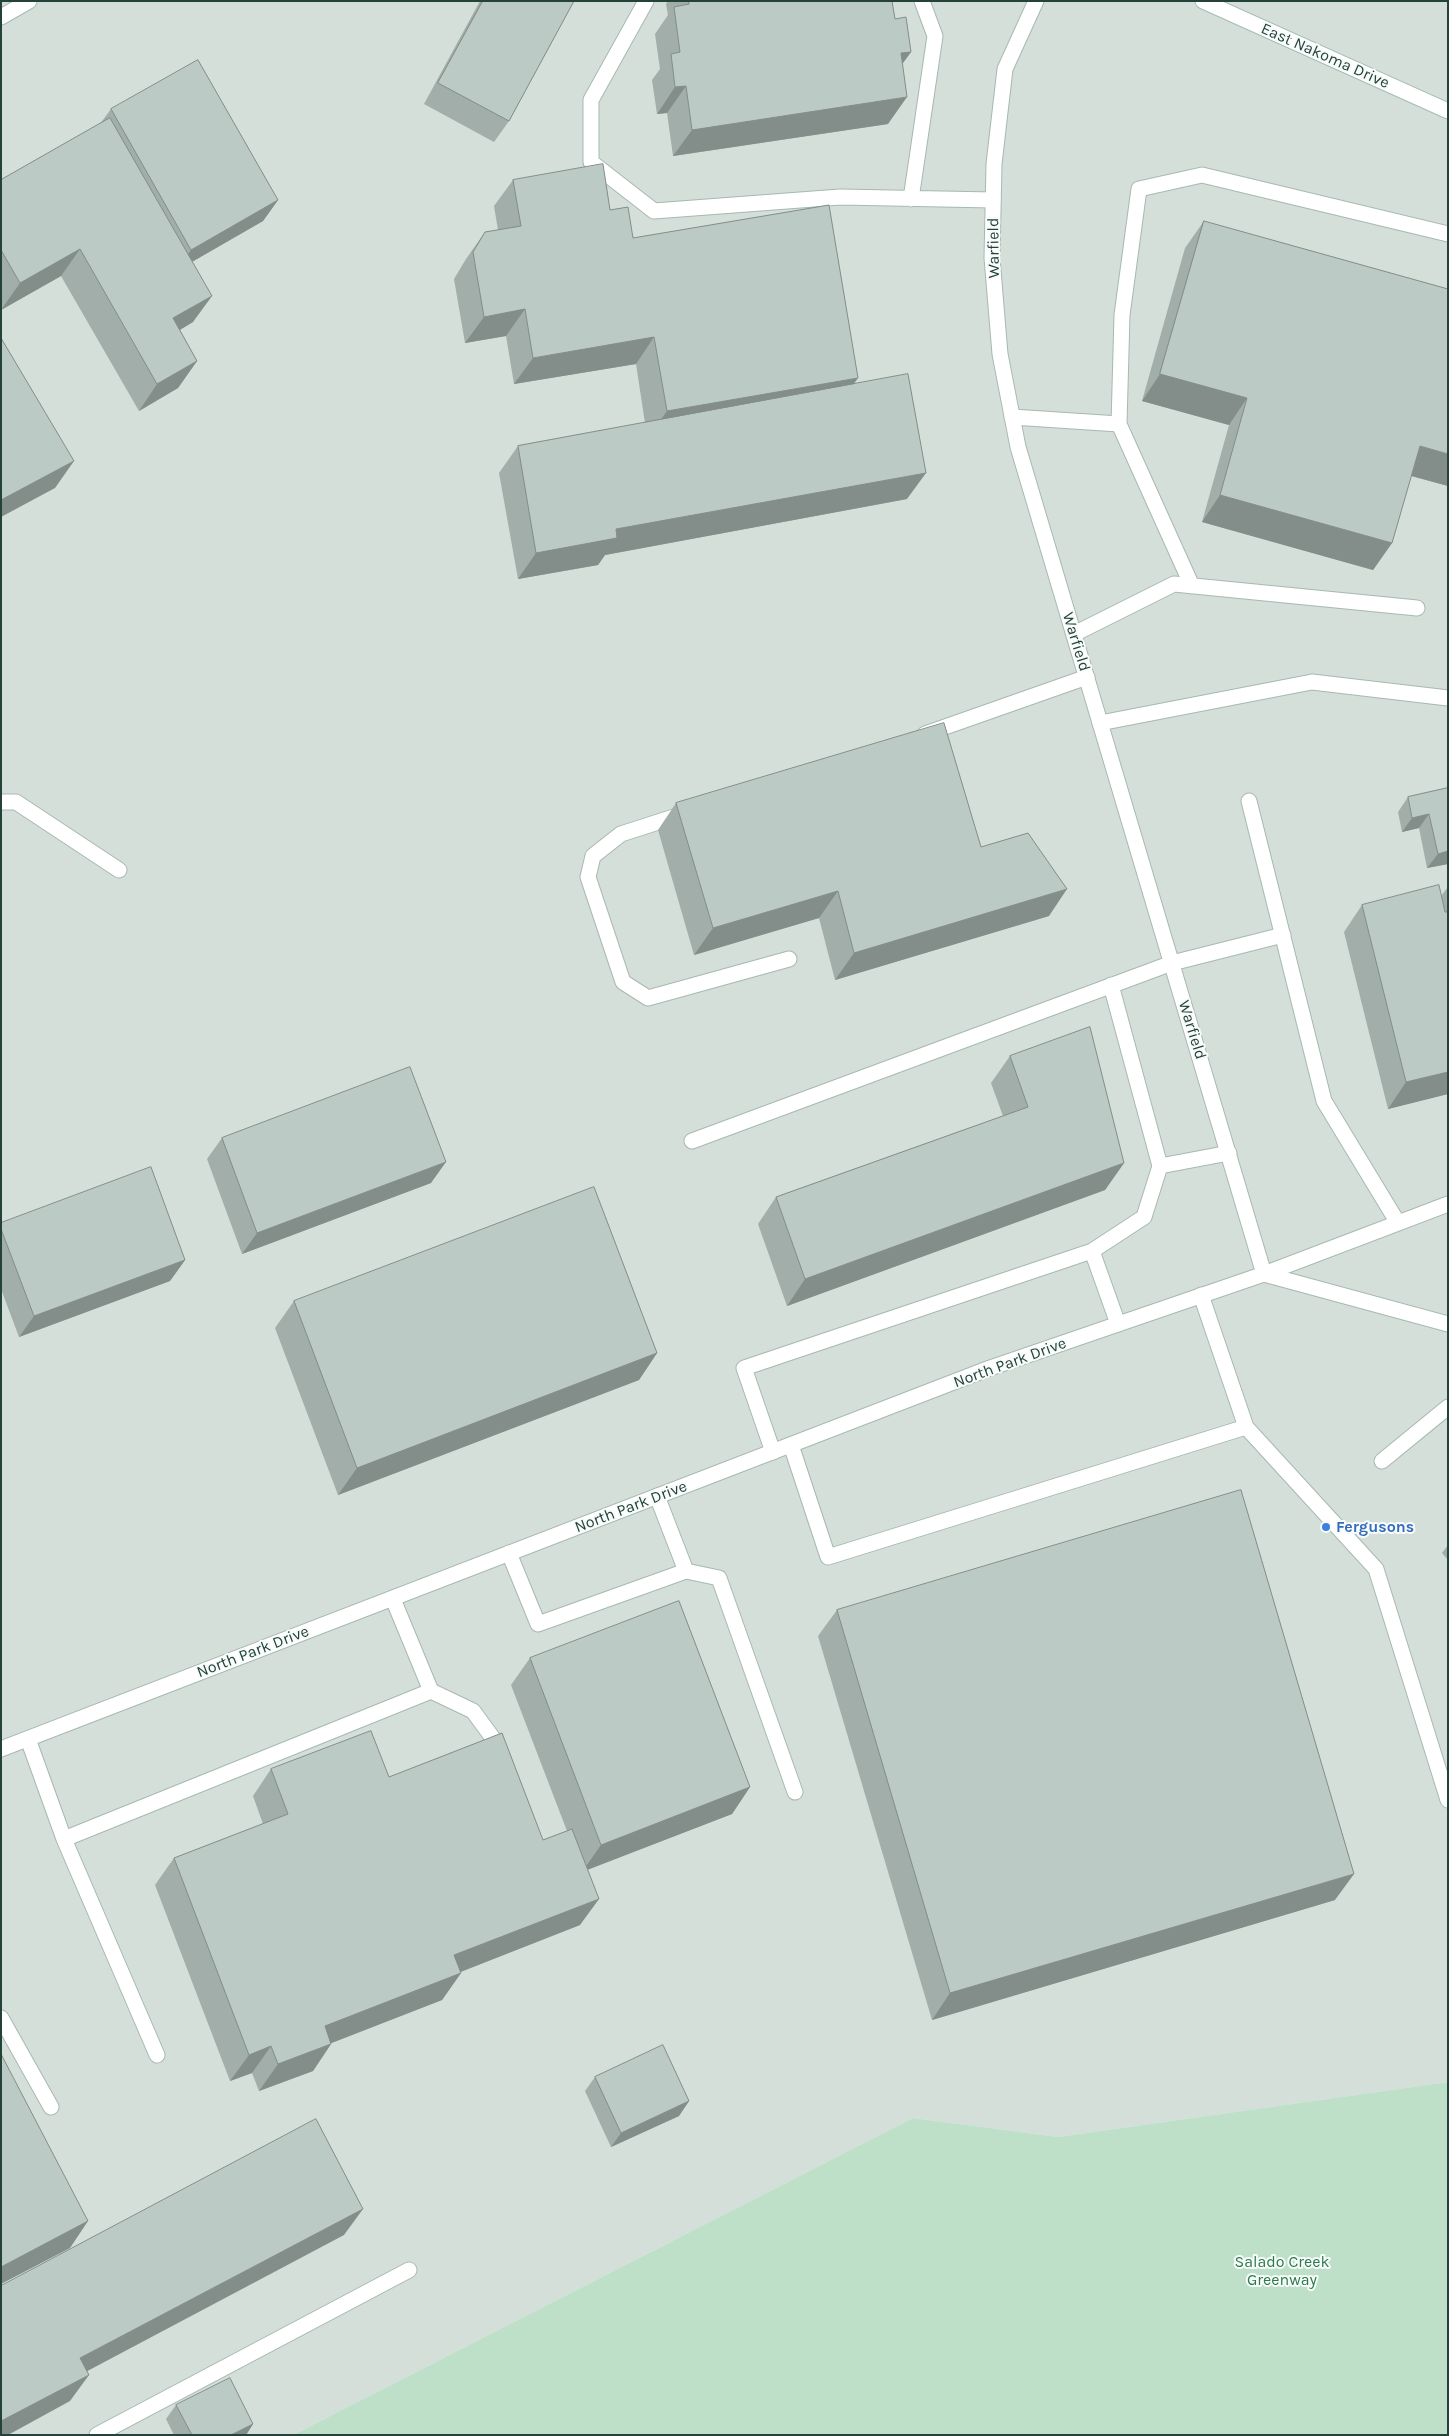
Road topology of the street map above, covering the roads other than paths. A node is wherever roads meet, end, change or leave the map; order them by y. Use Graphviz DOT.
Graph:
graph roads {
  1 [pos="29,1"];
  2 [pos="646,1"];
  3 [pos="922,1"];
  4 [pos="1036,1"];
  5 [pos="1203,1"];
  6 [pos="1,17"];
  7 [pos="1448,111"];
  8 [pos="911,198"];
  9 [pos="993,200"];
  10 [pos="1448,234"];
  11 [pos="1012,417"];
  12 [pos="1119,424"];
  13 [pos="1192,586"];
  14 [pos="1416,608"];
  15 [pos="1074,634"];
  16 [pos="1087,677"];
  17 [pos="1448,698"];
  18 [pos="1100,723"];
  19 [pos="910,739"];
  20 [pos="1249,801"];
  21 [pos="1,802"];
  22 [pos="696,809"];
  23 [pos="119,870"];
  24 [pos="1283,936"];
  25 [pos="789,960"];
  26 [pos="1172,963"];
  27 [pos="1111,985"];
  28 [pos="692,1142"];
  29 [pos="1229,1153"];
  30 [pos="1160,1166"];
  31 [pos="1448,1204"];
  32 [pos="1398,1223"];
  33 [pos="1092,1251"];
  34 [pos="1264,1274"];
  35 [pos="1201,1296"];
  36 [pos="1118,1324"];
  37 [pos="1448,1324"];
  38 [pos="1448,1406"];
  39 [pos="1246,1426"];
  40 [pos="791,1445"];
  41 [pos="773,1452"];
  42 [pos="1382,1461"];
  43 [pos="657,1496"];
  44 [pos="509,1553"];
  45 [pos="686,1570"];
  46 [pos="393,1599"];
  47 [pos="431,1691"];
  48 [pos="28,1739"];
  49 [pos="1,1750"];
  50 [pos="506,1773"];
  51 [pos="795,1792"];
  52 [pos="1448,1800"];
  53 [pos="64,1839"];
  54 [pos="1,2018"];
  55 [pos="156,2055"];
  56 [pos="52,2107"];
  57 [pos="409,2270"];
  58 [pos="97,2435"];
  1 -- 6 [label="street"];
  2 -- 8 [label="street"];
  3 -- 8 [label="street"];
  4 -- 9 [label="street, Warfield"];
  5 -- 7 [label="street, East Nakoma Drive"];
  8 -- 9 [label="street"];
  9 -- 11 [label="street, Warfield"];
  10 -- 12 [label="street"];
  11 -- 12 [label="street"];
  11 -- 15 [label="street, Warfield"];
  12 -- 13 [label="street"];
  13 -- 14 [label="street"];
  13 -- 15 [label="street"];
  15 -- 16 [label="street, Warfield"];
  16 -- 18 [label="street, Warfield"];
  16 -- 19 [label="street"];
  17 -- 18 [label="street"];
  18 -- 26 [label="street, Warfield"];
  20 -- 24 [label="street"];
  21 -- 23 [label="street"];
  22 -- 25 [label="street"];
  24 -- 26 [label="street"];
  24 -- 32 [label="street"];
  26 -- 27 [label="street"];
  26 -- 29 [label="street, Warfield"];
  27 -- 28 [label="street"];
  27 -- 30 [label="street"];
  29 -- 30 [label="street"];
  29 -- 34 [label="street, Warfield"];
  30 -- 33 [label="street"];
  31 -- 32 [label="street, North Park Drive"];
  32 -- 34 [label="street, North Park Drive"];
  33 -- 36 [label="street"];
  33 -- 41 [label="street"];
  34 -- 35 [label="street, North Park Drive"];
  34 -- 37 [label="street"];
  35 -- 36 [label="street, North Park Drive"];
  35 -- 39 [label="street"];
  36 -- 40 [label="street, North Park Drive"];
  38 -- 42 [label="street"];
  39 -- 40 [label="street"];
  39 -- 52 [label="street"];
  40 -- 41 [label="street, North Park Drive"];
  41 -- 43 [label="street, North Park Drive"];
  43 -- 44 [label="street, North Park Drive"];
  43 -- 45 [label="street"];
  44 -- 45 [label="street"];
  44 -- 46 [label="street, North Park Drive"];
  45 -- 51 [label="street"];
  46 -- 47 [label="street"];
  46 -- 48 [label="street, North Park Drive"];
  47 -- 50 [label="street"];
  47 -- 53 [label="street"];
  48 -- 49 [label="street, North Park Drive"];
  48 -- 53 [label="street"];
  53 -- 55 [label="street"];
  54 -- 56 [label="street"];
  57 -- 58 [label="street"];
}
